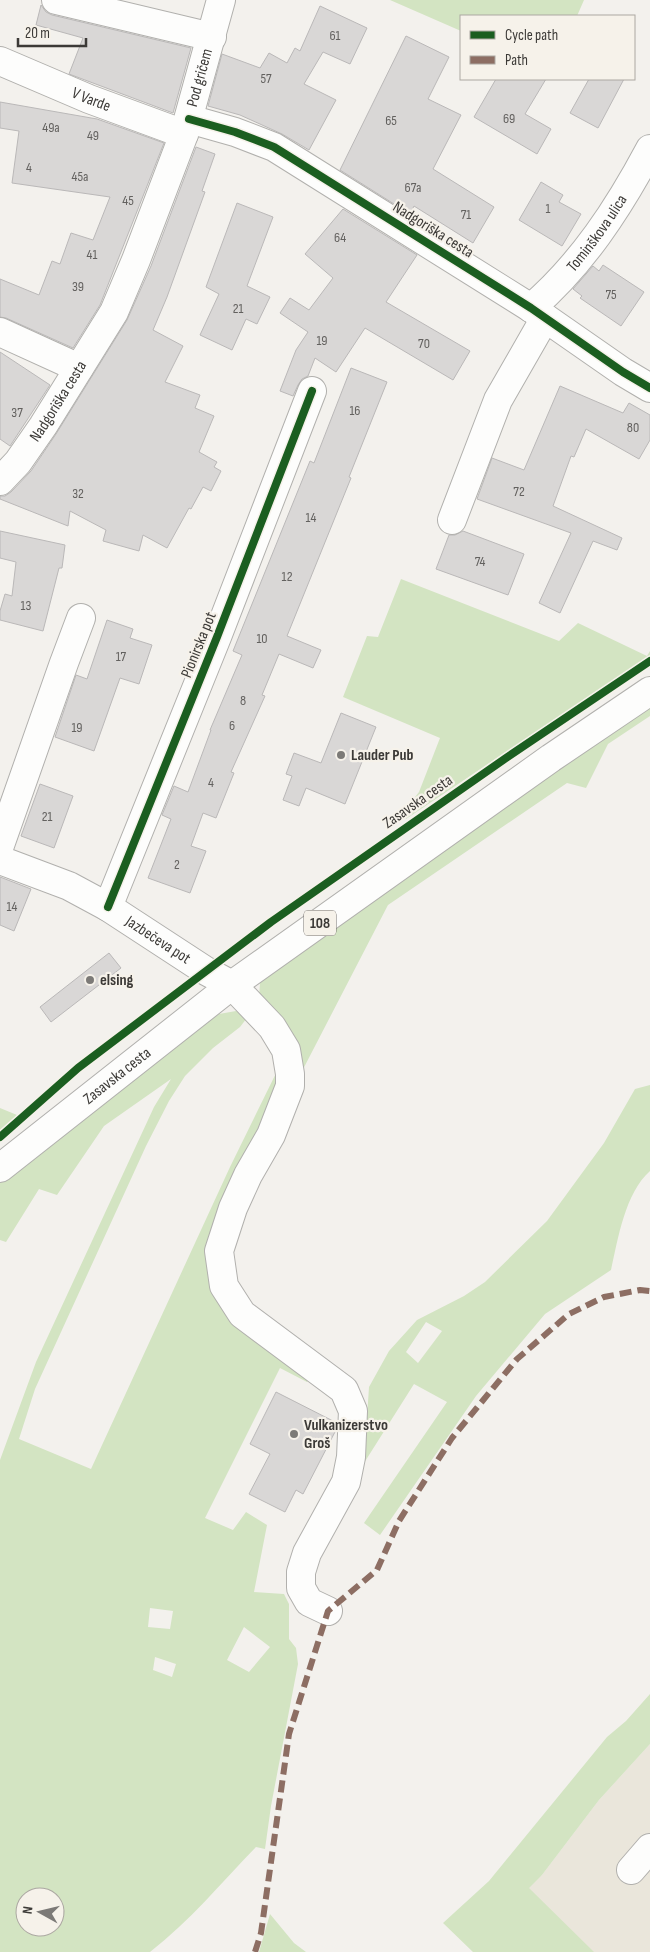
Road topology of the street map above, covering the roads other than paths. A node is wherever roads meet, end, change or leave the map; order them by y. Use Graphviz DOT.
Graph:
graph roads {
  1 [pos="56,0"];
  2 [pos="222,0"];
  3 [pos="212,37"];
  4 [pos="0,61"];
  5 [pos="187,126"];
  6 [pos="650,149"];
  7 [pos="538,313"];
  8 [pos="0,332"];
  9 [pos="79,368"];
  10 [pos="650,388"];
  11 [pos="312,392"];
  12 [pos="0,481"];
  13 [pos="452,520"];
  14 [pos="82,618"];
  15 [pos="650,691"];
  16 [pos="0,844"];
  17 [pos="0,860"];
  18 [pos="108,908"];
  19 [pos="232,985"];
  20 [pos="0,1168"];
  21 [pos="328,1611"];
  22 [pos="650,1848"];
  23 [pos="631,1870"];
  1 -- 3 [label="street, Pod gričem"];
  2 -- 3 [label="street, Pod gričem"];
  3 -- 5 [label="street, Pod gričem"];
  4 -- 5 [label="street, V Varde"];
  5 -- 7 [label="street, Nadgoriška cesta"];
  5 -- 9 [label="street, Nadgoriška cesta"];
  6 -- 7 [label="street, Tominškova ulica"];
  7 -- 10 [label="street, Nadgoriška cesta"];
  7 -- 13 [label="street"];
  8 -- 9 [label="street"];
  9 -- 12 [label="street, Nadgoriška cesta"];
  11 -- 18 [label="street, Pionirska pot"];
  14 -- 16 [label="street"];
  15 -- 19 [label="street, Zasavska cesta / 108"];
  17 -- 18 [label="street, Jazbečeva pot"];
  18 -- 19 [label="street, Jazbečeva pot"];
  19 -- 20 [label="street, Zasavska cesta / 108"];
  19 -- 21 [label="street, Jazbečeva pot"];
  22 -- 23 [label="street"];
}
